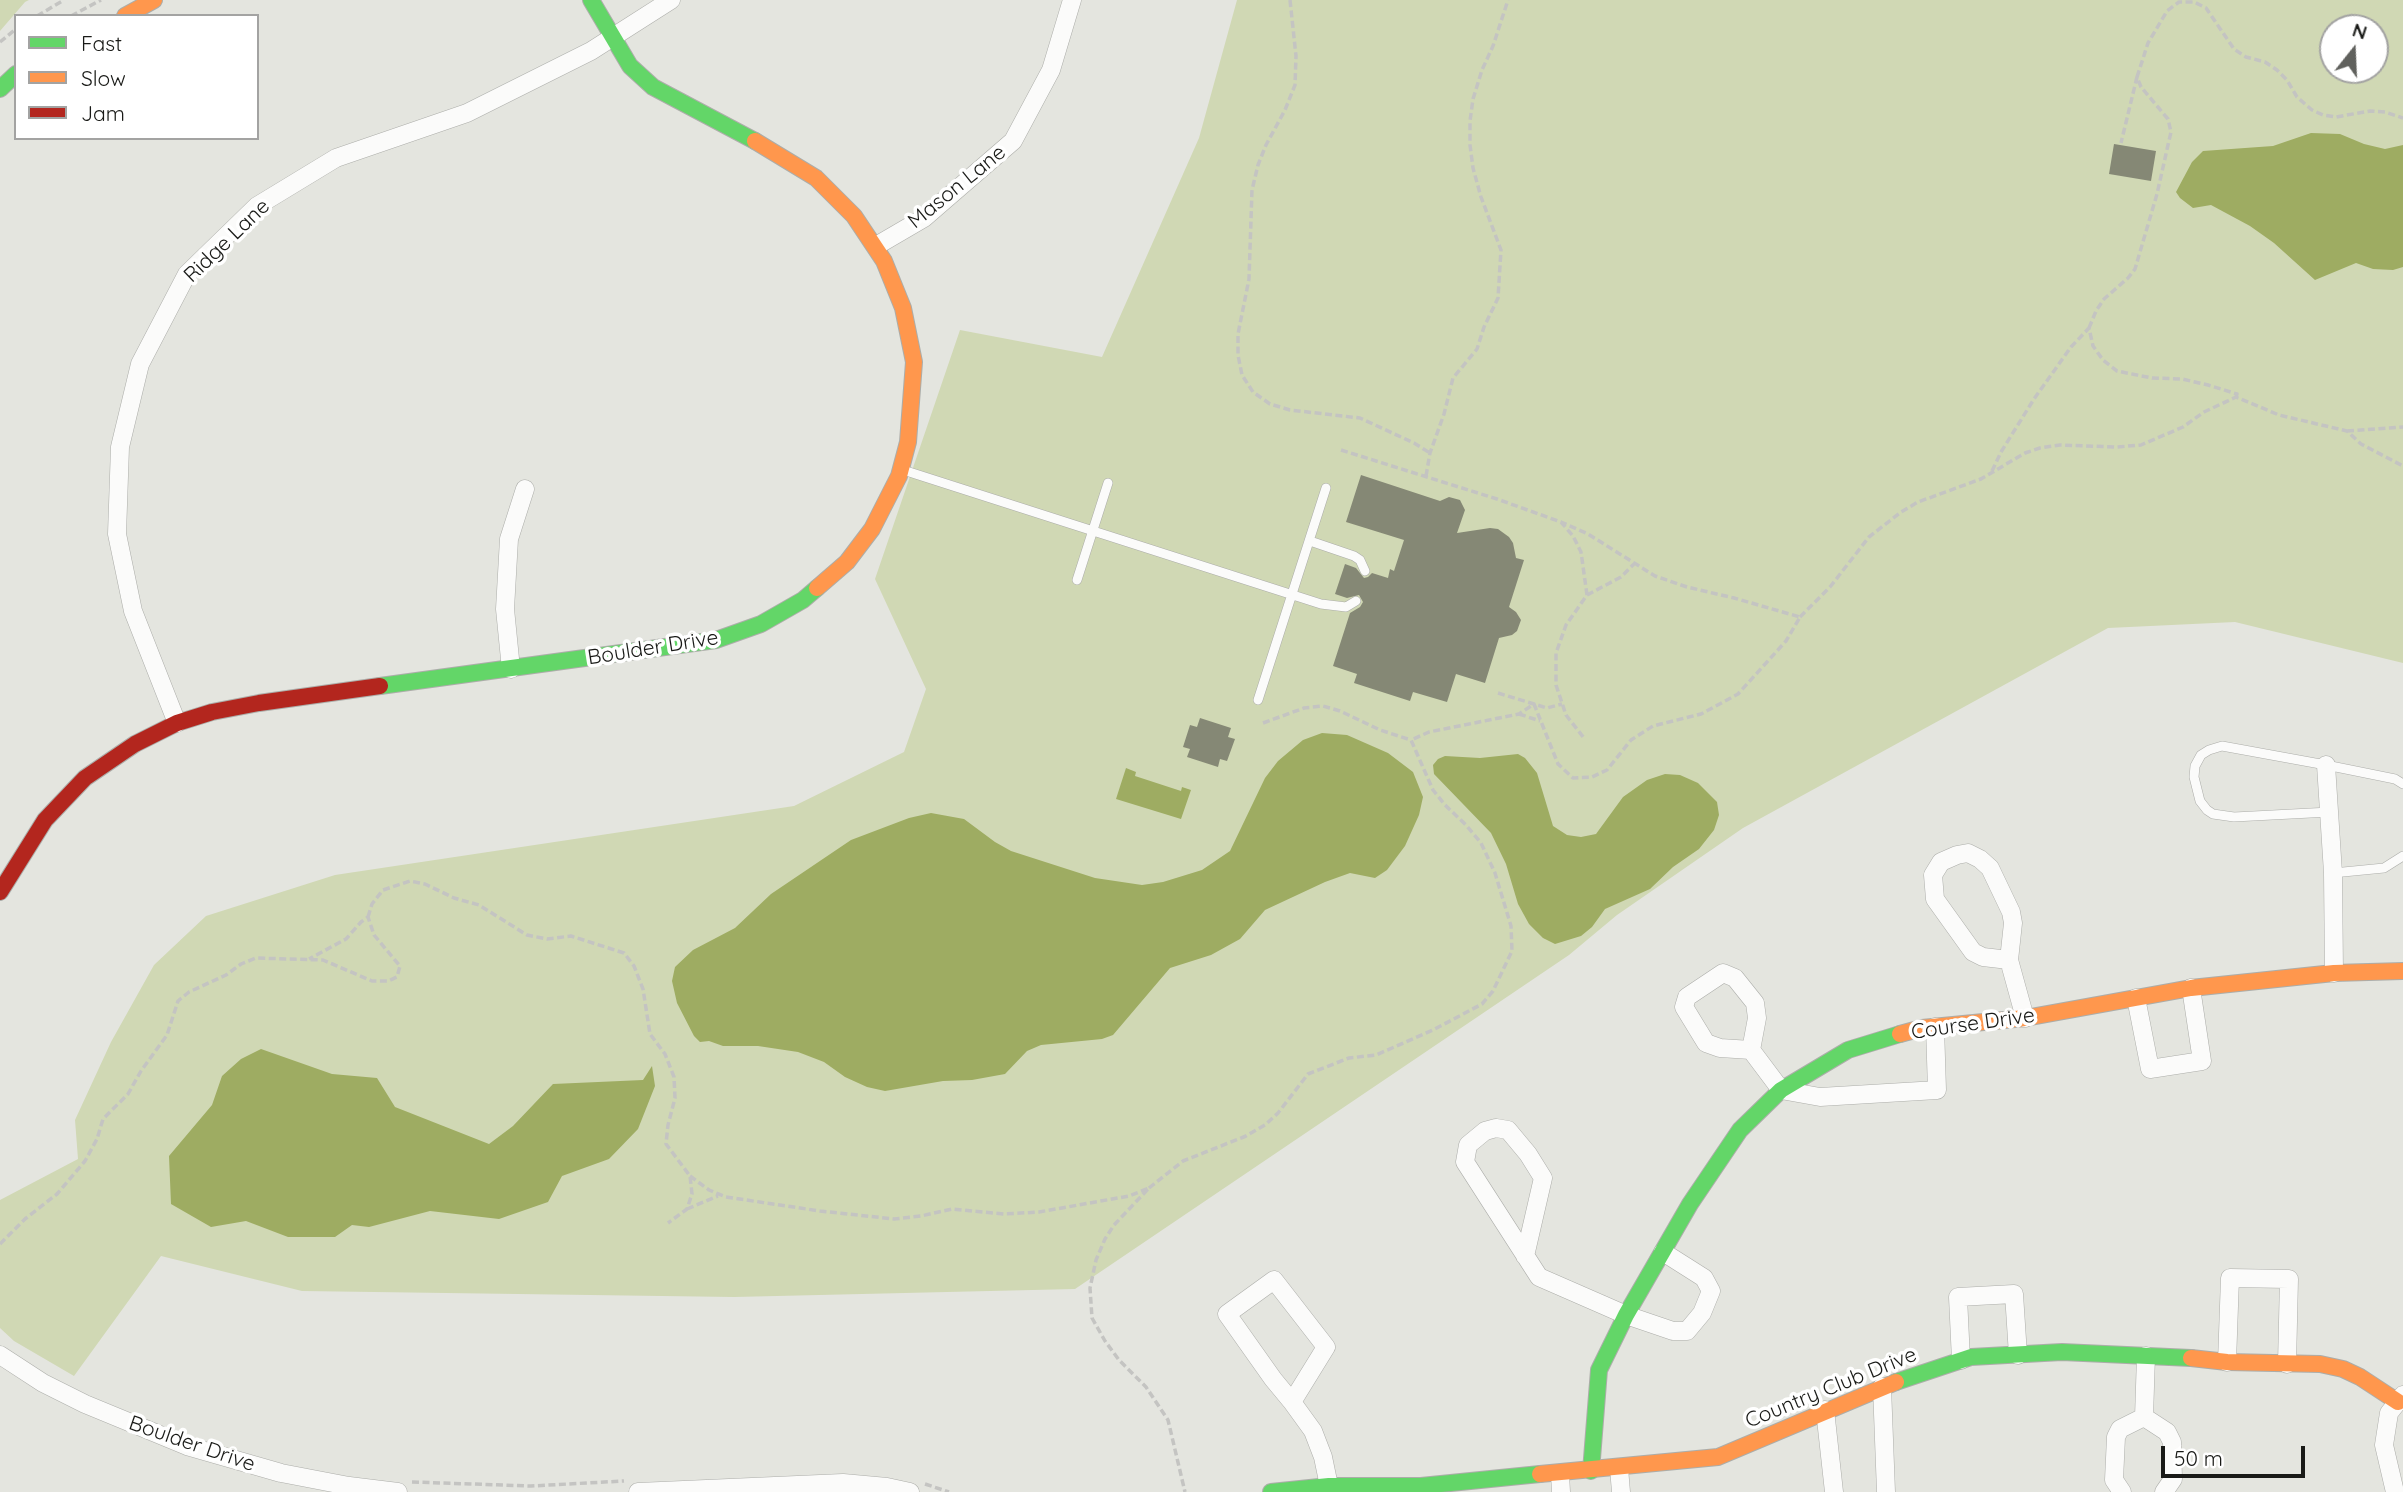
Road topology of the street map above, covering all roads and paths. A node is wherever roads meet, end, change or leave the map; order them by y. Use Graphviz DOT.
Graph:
graph roads {
  1 [pos="64,0"];
  2 [pos="101,0"];
  3 [pos="154,0"];
  4 [pos="591,0"];
  5 [pos="671,0"];
  6 [pos="1072,0"];
  7 [pos="1290,0"];
  8 [pos="1508,0"];
  9 [pos="40,14"];
  10 [pos="75,14"];
  11 [pos="129,14"];
  12 [pos="14,31"];
  13 [pos="612,38"];
  14 [pos="0,42"];
  15 [pos="14,76"];
  16 [pos="2137,77"];
  17 [pos="0,89"];
  18 [pos="2403,118"];
  19 [pos="2121,142"];
  20 [pos="876,246"];
  21 [pos="2089,328"];
  22 [pos="2236,397"];
  23 [pos="2403,427"];
  24 [pos="2347,431"];
  25 [pos="1341,450"];
  26 [pos="1430,453"];
  27 [pos="2403,466"];
  28 [pos="901,470"];
  29 [pos="1991,473"];
  30 [pos="1426,476"];
  31 [pos="1108,483"];
  32 [pos="1326,488"];
  33 [pos="525,489"];
  34 [pos="1561,522"];
  35 [pos="1093,531"];
  36 [pos="1310,541"];
  37 [pos="1634,564"];
  38 [pos="1365,571"];
  39 [pos="1077,580"];
  40 [pos="1292,594"];
  41 [pos="1587,595"];
  42 [pos="1356,601"];
  43 [pos="1800,617"];
  44 [pos="511,669"];
  45 [pos="1498,693"];
  46 [pos="1258,700"];
  47 [pos="1534,704"];
  48 [pos="1562,704"];
  49 [pos="1518,714"];
  50 [pos="1541,722"];
  51 [pos="177,723"];
  52 [pos="1263,723"];
  53 [pos="1584,738"];
  54 [pos="1410,740"];
  55 [pos="2326,765"];
  56 [pos="2403,784"];
  57 [pos="2330,812"];
  58 [pos="2403,856"];
  59 [pos="2333,873"];
  60 [pos="0,892"];
  61 [pos="368,917"];
  62 [pos="309,959"];
  63 [pos="2009,960"];
  64 [pos="2403,971"];
  65 [pos="2334,973"];
  66 [pos="2191,988"];
  67 [pos="2136,998"];
  68 [pos="2025,1018"];
  69 [pos="1935,1027"];
  70 [pos="1751,1050"];
  71 [pos="1781,1090"];
  72 [pos="690,1176"];
  73 [pos="1149,1188"];
  74 [pos="720,1195"];
  75 [pos="687,1209"];
  76 [pos="668,1223"];
  77 [pos="0,1244"];
  78 [pos="1663,1252"];
  79 [pos="1525,1256"];
  80 [pos="1626,1315"];
  81 [pos="0,1355"];
  82 [pos="2018,1355"];
  83 [pos="2146,1356"];
  84 [pos="1961,1360"];
  85 [pos="2227,1362"];
  86 [pos="2287,1364"];
  87 [pos="1882,1387"];
  88 [pos="2400,1399"];
  89 [pos="1292,1402"];
  90 [pos="1825,1410"];
  91 [pos="2144,1417"];
  92 [pos="1619,1468"];
  93 [pos="1591,1471"];
  94 [pos="1561,1483"];
  95 [pos="637,1486"];
  96 [pos="1329,1486"];
  97 [pos="402,1487"];
  98 [pos="916,1487"];
  99 [pos="1349,1489"];
  100 [pos="1289,1491"];
  101 [pos="949,1492"];
  102 [pos="1185,1492"];
  103 [pos="1271,1492"];
  104 [pos="1621,1492"];
  105 [pos="1834,1492"];
  106 [pos="1886,1492"];
  107 [pos="2122,1492"];
  108 [pos="2164,1492"];
  109 [pos="2395,1492"];
  1 -- 9 [label="path"];
  2 -- 10 [label="path"];
  3 -- 11 [label="street"];
  4 -- 13 [label="street, Boulder Drive"];
  5 -- 13 [label="street, Ridge Lane"];
  6 -- 20 [label="street, Mason Lane"];
  7 -- 26 [label="path"];
  8 -- 26 [label="path"];
  12 -- 14 [label="path"];
  13 -- 20 [label="street, Boulder Drive"];
  13 -- 51 [label="street, Ridge Lane"];
  15 -- 17 [label="street"];
  16 -- 18 [label="path"];
  16 -- 19 [label="path"];
  16 -- 21 [label="path"];
  20 -- 28 [label="street, Boulder Drive"];
  21 -- 22 [label="path"];
  21 -- 29 [label="path"];
  22 -- 24 [label="path"];
  22 -- 29 [label="path"];
  23 -- 24 [label="path"];
  24 -- 27 [label="path"];
  25 -- 30 [label="path"];
  26 -- 30 [label="path"];
  28 -- 35 [label="lane"];
  28 -- 44 [label="street, Boulder Drive"];
  29 -- 43 [label="path"];
  30 -- 34 [label="path"];
  31 -- 35 [label="lane"];
  32 -- 36 [label="lane"];
  33 -- 44 [label="street"];
  34 -- 37 [label="path"];
  34 -- 41 [label="path"];
  35 -- 39 [label="lane"];
  35 -- 40 [label="lane"];
  36 -- 38 [label="lane"];
  36 -- 40 [label="lane"];
  37 -- 41 [label="path"];
  37 -- 43 [label="path"];
  40 -- 42 [label="lane"];
  40 -- 46 [label="lane"];
  41 -- 48 [label="path"];
  43 -- 50 [label="path"];
  44 -- 51 [label="street, Boulder Drive"];
  45 -- 47 [label="path"];
  47 -- 48 [label="path"];
  47 -- 49 [label="path"];
  47 -- 50 [label="path"];
  48 -- 53 [label="path"];
  49 -- 50 [label="path"];
  49 -- 54 [label="path"];
  51 -- 60 [label="street, Boulder Drive"];
  52 -- 54 [label="path"];
  54 -- 73 [label="path"];
  55 -- 56 [label="lane"];
  55 -- 57 [label="street"];
  55 -- 57 [label="lane"];
  57 -- 59 [label="street"];
  58 -- 59 [label="lane"];
  59 -- 65 [label="street"];
  61 -- 62 [label="path"];
  61 -- 62 [label="path"];
  61 -- 72 [label="path"];
  62 -- 77 [label="path"];
  63 -- 63 [label="street"];
  63 -- 68 [label="street"];
  64 -- 65 [label="street, Course Drive"];
  65 -- 66 [label="street, Course Drive"];
  66 -- 67 [label="street, Course Drive"];
  66 -- 67 [label="street"];
  67 -- 68 [label="street, Course Drive"];
  68 -- 69 [label="street, Course Drive"];
  69 -- 71 [label="street, Course Drive"];
  69 -- 71 [label="street"];
  70 -- 70 [label="street"];
  70 -- 71 [label="street"];
  71 -- 78 [label="street, Course Drive"];
  72 -- 74 [label="path"];
  72 -- 75 [label="path"];
  73 -- 74 [label="path"];
  73 -- 102 [label="path"];
  74 -- 75 [label="path"];
  75 -- 76 [label="path"];
  78 -- 80 [label="street, Course Drive"];
  78 -- 80 [label="street"];
  79 -- 79 [label="street"];
  79 -- 80 [label="street"];
  80 -- 93 [label="street, Course Drive"];
  81 -- 97 [label="street, Boulder Drive"];
  82 -- 83 [label="street, Country Club Drive"];
  82 -- 84 [label="street, Country Club Drive"];
  82 -- 84 [label="street"];
  83 -- 85 [label="street, Country Club Drive"];
  83 -- 91 [label="street"];
  84 -- 87 [label="street, Country Club Drive"];
  85 -- 86 [label="street, Country Club Drive"];
  85 -- 86 [label="street"];
  86 -- 88 [label="street, Country Club Drive"];
  87 -- 90 [label="street, Country Club Drive"];
  87 -- 106 [label="street"];
  88 -- 109 [label="street"];
  89 -- 89 [label="street"];
  89 -- 96 [label="street"];
  90 -- 92 [label="street, Country Club Drive"];
  90 -- 105 [label="street"];
  91 -- 107 [label="street"];
  91 -- 108 [label="street"];
  92 -- 93 [label="street, Country Club Drive"];
  92 -- 104 [label="street"];
  93 -- 94 [label="street, Country Club Drive"];
  94 -- 99 [label="street, Country Club Drive"];
  95 -- 97 [label="path"];
  95 -- 98 [label="street"];
  96 -- 99 [label="street, Country Club Drive"];
  96 -- 100 [label="street, Country Club Drive"];
  98 -- 101 [label="path"];
  100 -- 103 [label="street, Country Club Drive"];
}
